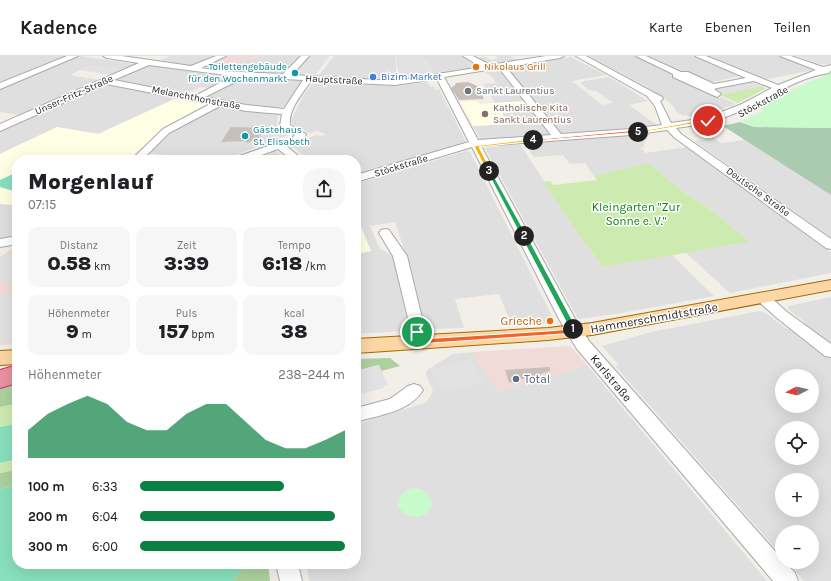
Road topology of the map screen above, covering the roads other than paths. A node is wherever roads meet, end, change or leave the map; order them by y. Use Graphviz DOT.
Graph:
graph roads {
  1 [pos="74,56"];
  2 [pos="107,56"];
  3 [pos="162,56"];
  4 [pos="222,56"];
  5 [pos="305,56"];
  6 [pos="468,56"];
  7 [pos="560,56"];
  8 [pos="580,56"];
  9 [pos="640,56"];
  10 [pos="699,56"];
  11 [pos="784,56"];
  12 [pos="148,62"];
  13 [pos="501,66"];
  14 [pos="489,68"];
  15 [pos="192,69"];
  16 [pos="828,70"];
  17 [pos="679,74"];
  18 [pos="243,75"];
  19 [pos="285,77"];
  20 [pos="440,77"];
  21 [pos="309,78"];
  22 [pos="754,79"];
  23 [pos="106,81"];
  24 [pos="0,86"];
  25 [pos="780,89"];
  26 [pos="716,90"];
  27 [pos="197,98"];
  28 [pos="220,102"];
  29 [pos="287,112"];
  30 [pos="680,116"];
  31 [pos="719,117"];
  32 [pos="0,128"];
  33 [pos="672,128"];
  34 [pos="298,138"];
  35 [pos="559,138"];
  36 [pos="476,145"];
  37 [pos="141,155"];
  38 [pos="252,155"];
  39 [pos="292,155"];
  40 [pos="361,178"];
  41 [pos="385,233"];
  42 [pos="12,241"];
  43 [pos="0,243"];
  44 [pos="831,245"];
  45 [pos="831,285"];
  46 [pos="763,298"];
  47 [pos="574,331"];
  48 [pos="418,342"];
  49 [pos="361,346"];
  50 [pos="831,352"];
  51 [pos="414,390"];
  52 [pos="361,414"];
  53 [pos="288,569"];
  54 [pos="291,581"];
  55 [pos="787,581"];
  1 -- 24 [label="street"];
  2 -- 12 [label="street, Hauptstraße"];
  3 -- 12 [label="street, Unser-Fritz-Straße"];
  4 -- 15 [label="street"];
  5 -- 19 [label="street"];
  6 -- 14 [label="street"];
  7 -- 13 [label="street, Hauptstraße"];
  8 -- 33 [label="street"];
  9 -- 17 [label="street"];
  10 -- 22 [label="street"];
  11 -- 16 [label="street"];
  12 -- 15 [label="street, Hauptstraße"];
  12 -- 23 [label="street, Unser-Fritz-Straße"];
  13 -- 14 [label="street, Hauptstraße"];
  13 -- 35 [label="street"];
  14 -- 20 [label="street, Hauptstraße"];
  15 -- 18 [label="street, Hauptstraße"];
  16 -- 25 [label="street, Stöckstraße"];
  17 -- 26 [label="street"];
  17 -- 26 [label="street"];
  18 -- 19 [label="street, Hauptstraße"];
  18 -- 27 [label="street"];
  19 -- 21 [label="street, Hauptstraße"];
  20 -- 21 [label="street, Hauptstraße"];
  20 -- 36 [label="street, Karlstraße"];
  21 -- 29 [label="street"];
  22 -- 25 [label="street"];
  22 -- 26 [label="street"];
  23 -- 27 [label="street, Melanchthonstraße"];
  23 -- 32 [label="street, Unser-Fritz-Straße"];
  25 -- 31 [label="street, Stöckstraße"];
  25 -- 33 [label="street, Stöckstraße"];
  27 -- 28 [label="street, Melanchthonstraße"];
  28 -- 29 [label="street, Melanchthonstraße"];
  28 -- 37 [label="street"];
  29 -- 34 [label="street"];
  30 -- 31 [label="street, Stöckstraße"];
  31 -- 33 [label="street, Stöckstraße"];
  33 -- 35 [label="street, Stöckstraße"];
  33 -- 44 [label="street, Deutsche Straße"];
  35 -- 36 [label="street, Stöckstraße"];
  36 -- 40 [label="street, Stöckstraße"];
  36 -- 47 [label="street, Karlstraße"];
  38 -- 39 [label="street"];
  41 -- 48 [label="street"];
  42 -- 43 [label="street"];
  45 -- 46 [label="main road, Hammerschmidtstraße"];
  46 -- 47 [label="main road, Hammerschmidtstraße"];
  46 -- 50 [label="street"];
  47 -- 48 [label="main road, Hammerschmidtstraße"];
  47 -- 55 [label="street, Karlstraße"];
  48 -- 49 [label="main road, Hammerschmidtstraße"];
  51 -- 52 [label="street"];
  53 -- 54 [label="street"];
}
